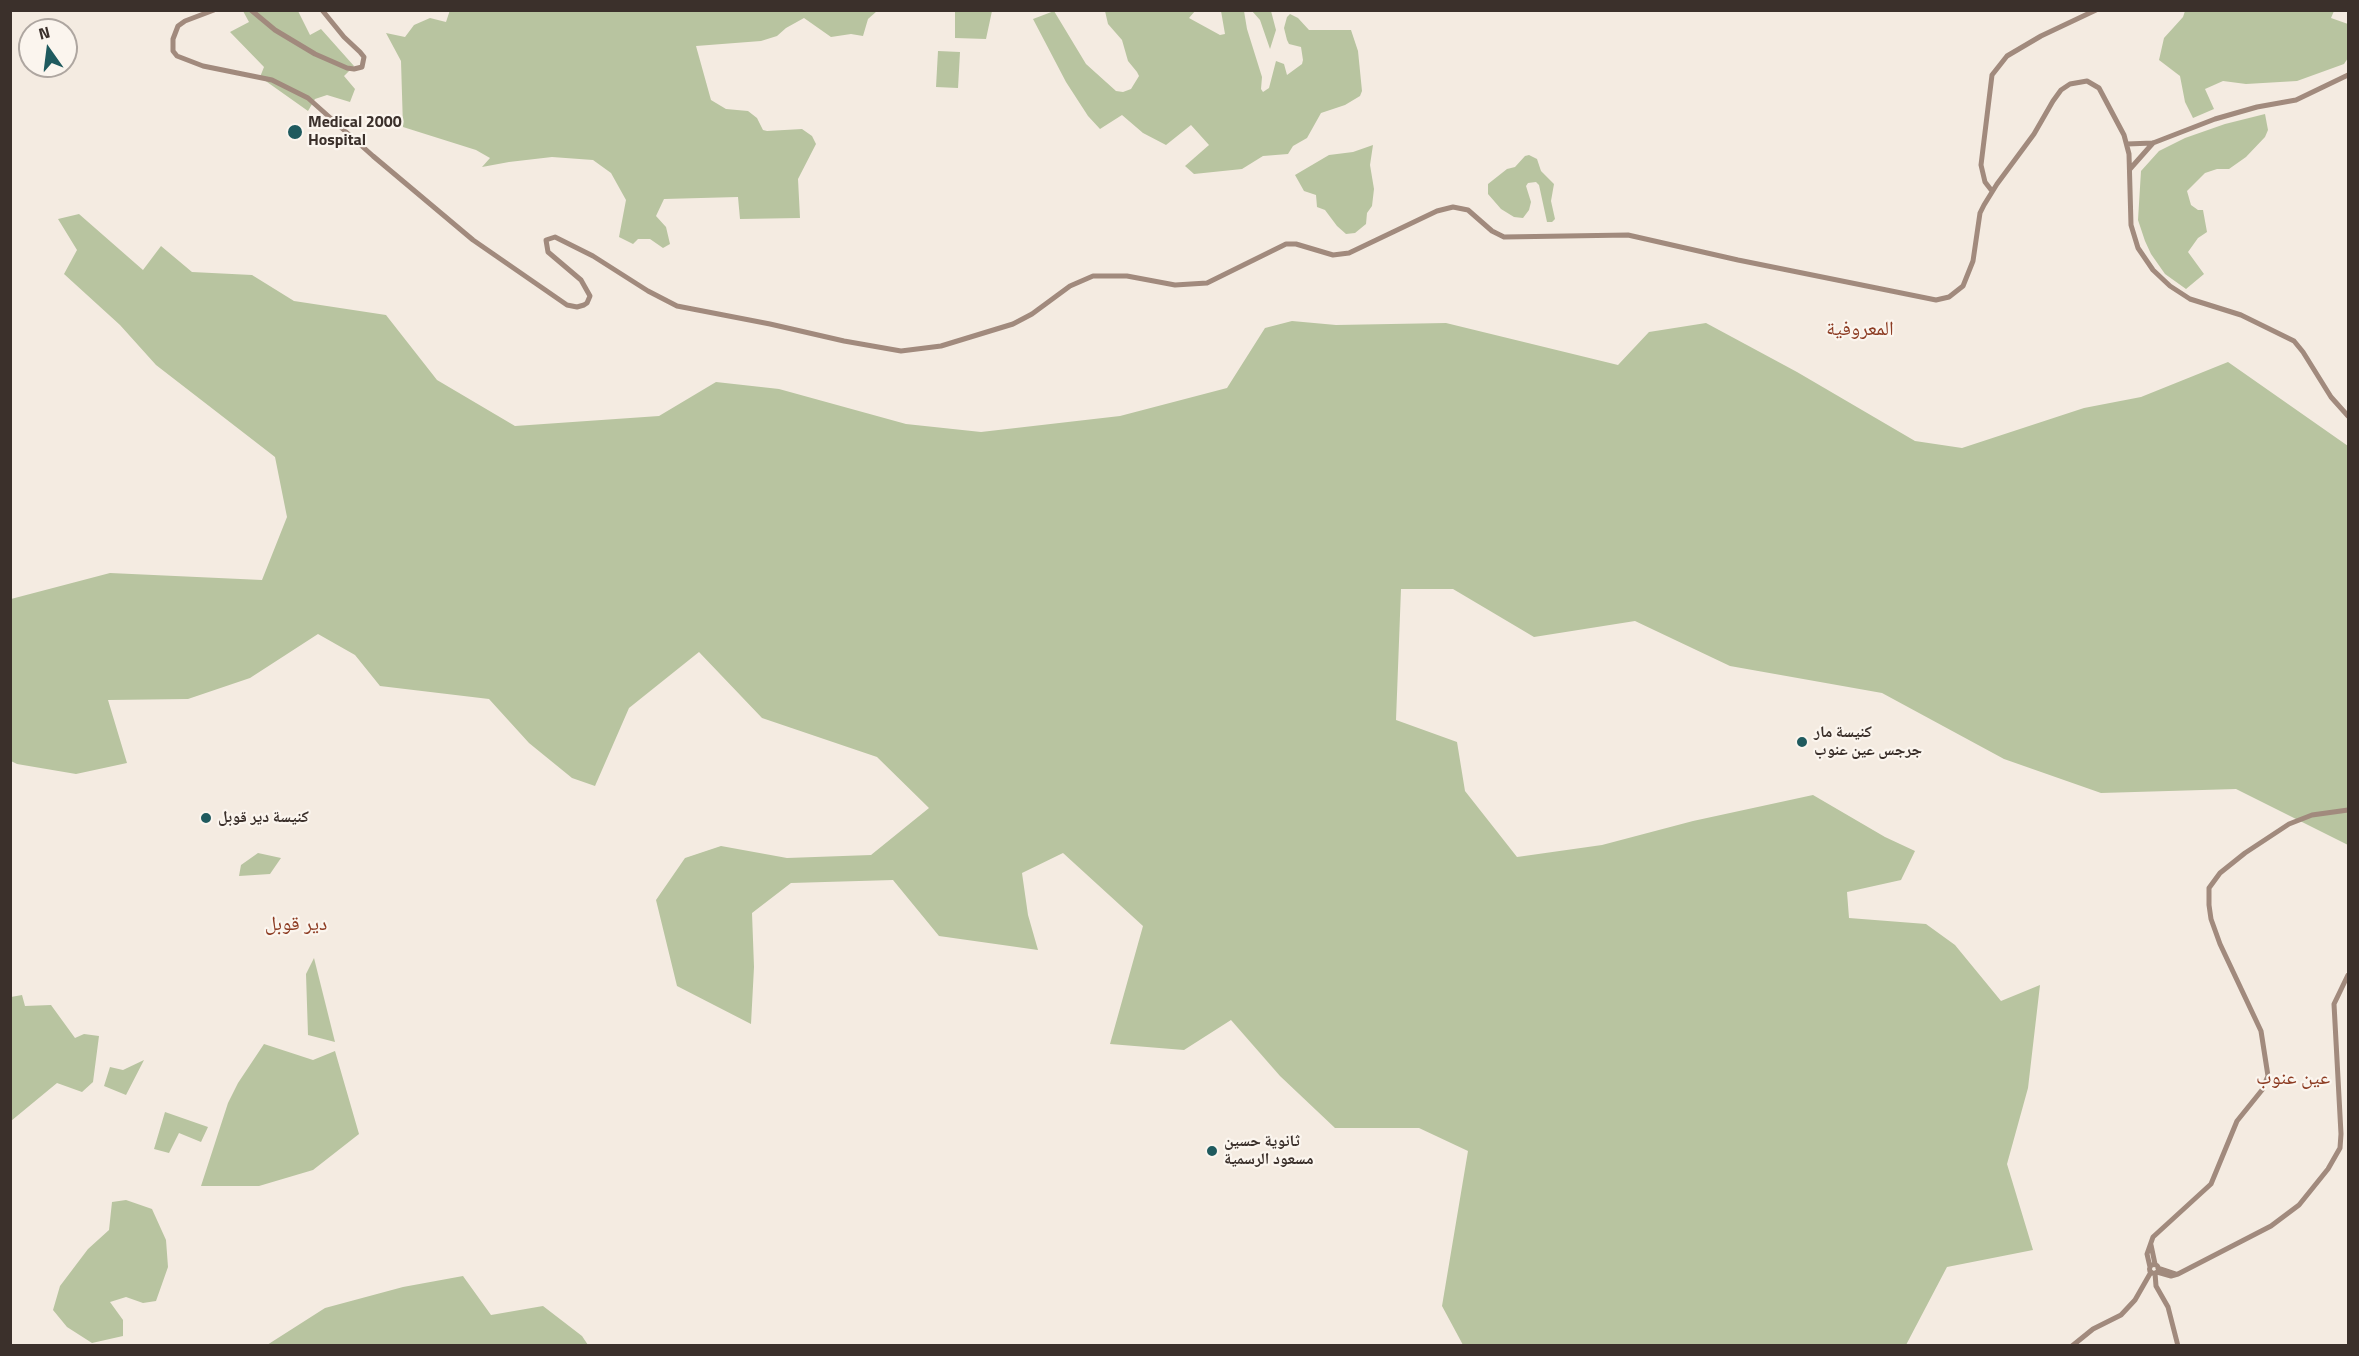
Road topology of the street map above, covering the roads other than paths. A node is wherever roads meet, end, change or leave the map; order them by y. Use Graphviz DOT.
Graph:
graph roads {
  1 [pos="214,10"];
  2 [pos="251,10"];
  3 [pos="322,10"];
  4 [pos="2096,10"];
  5 [pos="2349,75"];
  6 [pos="2153,143"];
  7 [pos="2127,144"];
  8 [pos="2130,169"];
  9 [pos="1992,191"];
  10 [pos="2349,416"];
  11 [pos="2349,810"];
  12 [pos="2349,975"];
  13 [pos="2154,1269"];
  14 [pos="2072,1346"];
  15 [pos="2178,1346"];
  1 -- 9 [label="street"];
  2 -- 3 [label="street"];
  4 -- 9 [label="street"];
  5 -- 6 [label="street"];
  6 -- 7 [label="street"];
  6 -- 8 [label="street"];
  7 -- 8 [label="street"];
  7 -- 9 [label="street"];
  8 -- 10 [label="street"];
  11 -- 13 [label="street"];
  12 -- 13 [label="street"];
  13 -- 14 [label="street"];
  13 -- 15 [label="street"];
}
